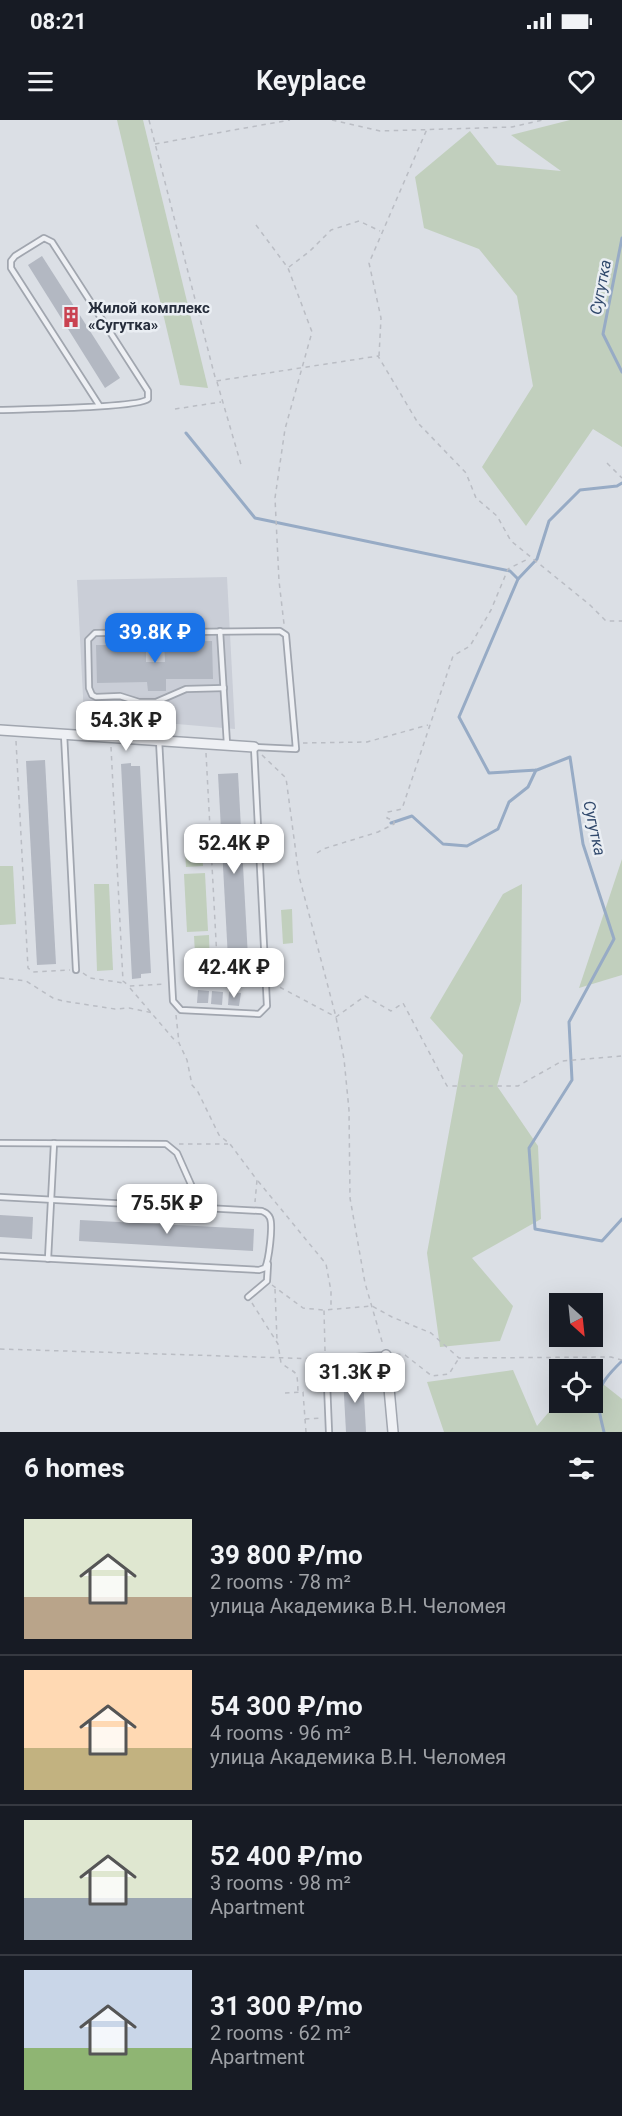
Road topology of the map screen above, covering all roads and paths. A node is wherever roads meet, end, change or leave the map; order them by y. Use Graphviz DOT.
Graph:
graph roads {
  1 [pos="149,120"];
  2 [pos="290,120"];
  3 [pos="332,120"];
  4 [pos="543,120"];
  5 [pos="427,129"];
  6 [pos="155,144"];
  7 [pos="256,225"];
  8 [pos="381,232"];
  9 [pos="288,268"];
  10 [pos="378,356"];
  11 [pos="302,368"];
  12 [pos="216,381"];
  13 [pos="222,402"];
  14 [pos="99,405"];
  15 [pos="175,409"];
  16 [pos="0,410"];
  17 [pos="607,463"];
  18 [pos="243,468"];
  19 [pos="622,478"];
  20 [pos="529,558"];
  21 [pos="622,621"];
  22 [pos="220,631"];
  23 [pos="285,633"];
  24 [pos="224,688"];
  25 [pos="429,725"];
  26 [pos="0,730"];
  27 [pos="15,731"];
  28 [pos="64,734"];
  29 [pos="111,737"];
  30 [pos="159,740"];
  31 [pos="205,743"];
  32 [pos="295,743"];
  33 [pos="227,744"];
  34 [pos="254,747"];
  35 [pos="316,853"];
  36 [pos="76,970"];
  37 [pos="0,978"];
  38 [pos="266,980"];
  39 [pos="124,983"];
  40 [pos="172,984"];
  41 [pos="129,986"];
  42 [pos="175,1005"];
  43 [pos="153,1014"];
  44 [pos="336,1017"];
  45 [pos="183,1048"];
  46 [pos="622,1056"];
  47 [pos="0,1143"];
  48 [pos="54,1143"];
  49 [pos="166,1144"];
  50 [pos="230,1144"];
  51 [pos="257,1180"];
  52 [pos="0,1197"];
  53 [pos="51,1199"];
  54 [pos="201,1207"];
  55 [pos="257,1210"];
  56 [pos="0,1256"];
  57 [pos="48,1258"];
  58 [pos="268,1261"];
  59 [pos="267,1281"];
  60 [pos="275,1287"];
  61 [pos="248,1297"];
  62 [pos="372,1306"];
  63 [pos="324,1310"];
  64 [pos="331,1310"];
  65 [pos="278,1344"];
  66 [pos="0,1349"];
  67 [pos="386,1355"];
  68 [pos="280,1357"];
  69 [pos="459,1358"];
  70 [pos="326,1359"];
  71 [pos="622,1360"];
  72 [pos="298,1392"];
  73 [pos="285,1393"];
  74 [pos="328,1418"];
  75 [pos="305,1419"];
  76 [pos="306,1432"];
  77 [pos="329,1432"];
  78 [pos="393,1432"];
  1 -- 6 [label="path"];
  2 -- 6 [label="path"];
  3 -- 5 [label="path"];
  4 -- 5 [label="path"];
  5 -- 8 [label="path"];
  6 -- 12 [label="path"];
  7 -- 9 [label="path"];
  8 -- 9 [label="path"];
  8 -- 10 [label="path"];
  9 -- 11 [label="path"];
  10 -- 11 [label="path"];
  10 -- 20 [label="path"];
  11 -- 12 [label="path"];
  11 -- 23 [label="path"];
  12 -- 13 [label="path"];
  13 -- 15 [label="path"];
  13 -- 18 [label="path"];
  14 -- 14 [label="lane"];
  14 -- 16 [label="lane"];
  17 -- 19 [label="path"];
  20 -- 21 [label="path"];
  20 -- 25 [label="path"];
  22 -- 23 [label="lane"];
  22 -- 24 [label="lane"];
  22 -- 24 [label="lane"];
  23 -- 32 [label="lane"];
  24 -- 33 [label="lane"];
  25 -- 32 [label="path"];
  25 -- 35 [label="path"];
  26 -- 27 [label="street"];
  27 -- 28 [label="street"];
  27 -- 36 [label="path"];
  28 -- 29 [label="street"];
  28 -- 36 [label="lane"];
  29 -- 30 [label="street"];
  29 -- 39 [label="path"];
  30 -- 31 [label="street"];
  30 -- 40 [label="lane"];
  31 -- 33 [label="street"];
  31 -- 38 [label="path"];
  32 -- 34 [label="lane"];
  33 -- 34 [label="street"];
  34 -- 38 [label="lane"];
  34 -- 44 [label="path"];
  36 -- 39 [label="path"];
  37 -- 43 [label="path"];
  38 -- 42 [label="lane"];
  38 -- 44 [label="path"];
  39 -- 41 [label="path"];
  40 -- 41 [label="path"];
  40 -- 42 [label="lane"];
  41 -- 43 [label="path"];
  42 -- 45 [label="path"];
  43 -- 45 [label="path"];
  44 -- 46 [label="path"];
  44 -- 62 [label="path"];
  45 -- 50 [label="path"];
  47 -- 48 [label="lane"];
  48 -- 49 [label="lane"];
  48 -- 53 [label="lane"];
  49 -- 50 [label="path"];
  49 -- 54 [label="lane"];
  50 -- 51 [label="path"];
  51 -- 55 [label="path"];
  51 -- 64 [label="path"];
  52 -- 53 [label="lane"];
  53 -- 54 [label="lane"];
  53 -- 57 [label="lane"];
  54 -- 55 [label="lane"];
  55 -- 58 [label="lane"];
  56 -- 57 [label="lane"];
  57 -- 58 [label="lane"];
  58 -- 59 [label="lane"];
  59 -- 60 [label="path"];
  59 -- 61 [label="lane"];
  60 -- 63 [label="path"];
  60 -- 65 [label="path"];
  61 -- 65 [label="path"];
  62 -- 64 [label="path"];
  62 -- 67 [label="path"];
  62 -- 69 [label="path"];
  63 -- 64 [label="path"];
  63 -- 70 [label="path"];
  65 -- 68 [label="path"];
  66 -- 68 [label="path"];
  67 -- 69 [label="path"];
  67 -- 70 [label="lane"];
  67 -- 78 [label="street"];
  68 -- 70 [label="path"];
  68 -- 72 [label="path"];
  69 -- 71 [label="path"];
  70 -- 74 [label="lane"];
  72 -- 73 [label="path"];
  72 -- 75 [label="path"];
  74 -- 75 [label="path"];
  74 -- 77 [label="lane"];
  75 -- 76 [label="path"];
}
